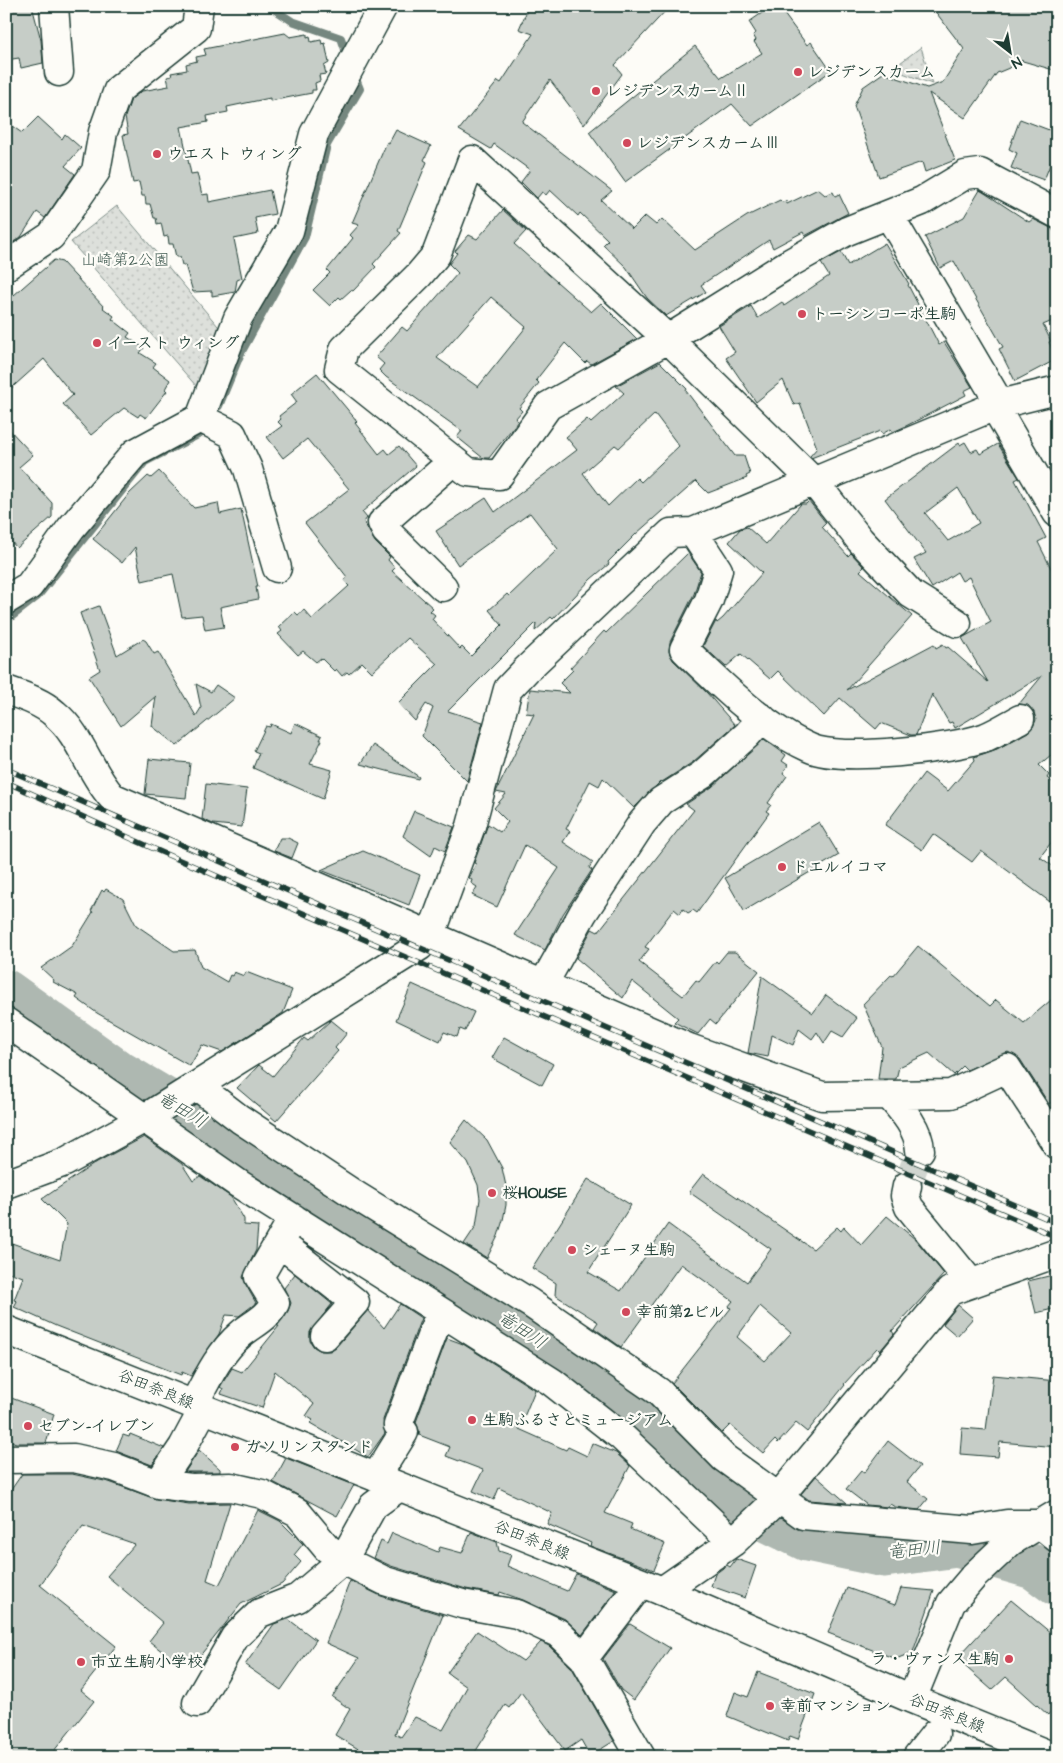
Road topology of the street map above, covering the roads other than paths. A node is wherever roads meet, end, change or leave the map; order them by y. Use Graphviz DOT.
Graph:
graph roads {
  1 [pos="54,6"];
  2 [pos="199,6"];
  3 [pos="383,6"];
  4 [pos="59,72"];
  5 [pos="1057,214"];
  6 [pos="889,215"];
  7 [pos="6,266"];
  8 [pos="668,339"];
  9 [pos="1057,390"];
  10 [pos="998,405"];
  11 [pos="200,418"];
  12 [pos="453,461"];
  13 [pos="814,483"];
  14 [pos="1057,513"];
  15 [pos="693,532"];
  16 [pos="277,568"];
  17 [pos="443,587"];
  18 [pos="6,600"];
  19 [pos="958,623"];
  20 [pos="6,690"];
  21 [pos="762,718"];
  22 [pos="1020,720"];
  23 [pos="428,934"];
  24 [pos="544,983"];
  25 [pos="6,1022"];
  26 [pos="192,1090"];
  27 [pos="889,1094"];
  28 [pos="148,1117"];
  29 [pos="1057,1144"];
  30 [pos="920,1150"];
  31 [pos="6,1184"];
  32 [pos="907,1186"];
  33 [pos="293,1218"];
  34 [pos="280,1243"];
  35 [pos="1057,1253"];
  36 [pos="971,1283"];
  37 [pos="440,1313"];
  38 [pos="6,1330"];
  39 [pos="325,1336"];
  40 [pos="199,1406"];
  41 [pos="6,1459"];
  42 [pos="387,1482"];
  43 [pos="158,1484"];
  44 [pos="775,1502"];
  45 [pos="1051,1525"];
  46 [pos="737,1538"];
  47 [pos="343,1560"];
  48 [pos="652,1587"];
  49 [pos="584,1658"];
  50 [pos="912,1699"];
  51 [pos="197,1703"];
  52 [pos="935,1734"];
  53 [pos="641,1757"];
  54 [pos="917,1757"];
  55 [pos="1054,1757"];
  1 -- 4 [label="street"];
  2 -- 7 [label="street"];
  3 -- 11 [label="street"];
  5 -- 6 [label="street"];
  6 -- 8 [label="street"];
  6 -- 10 [label="street"];
  8 -- 12 [label="street"];
  8 -- 12 [label="street"];
  8 -- 13 [label="street"];
  9 -- 10 [label="street"];
  10 -- 13 [label="street"];
  10 -- 14 [label="street"];
  11 -- 16 [label="street"];
  11 -- 18 [label="street"];
  12 -- 17 [label="street"];
  13 -- 15 [label="street"];
  13 -- 19 [label="street"];
  15 -- 21 [label="street"];
  15 -- 23 [label="street"];
  20 -- 23 [label="street"];
  21 -- 22 [label="street"];
  21 -- 24 [label="street"];
  23 -- 24 [label="street"];
  23 -- 26 [label="street"];
  24 -- 27 [label="street"];
  25 -- 28 [label="street"];
  26 -- 28 [label="street"];
  26 -- 44 [label="street"];
  27 -- 29 [label="street"];
  27 -- 30 [label="street"];
  28 -- 31 [label="street"];
  28 -- 33 [label="street"];
  32 -- 36 [label="street"];
  33 -- 34 [label="street"];
  33 -- 37 [label="street"];
  34 -- 39 [label="street"];
  34 -- 40 [label="street"];
  35 -- 36 [label="street"];
  36 -- 44 [label="street"];
  37 -- 42 [label="street"];
  37 -- 46 [label="street"];
  38 -- 40 [label="street, 谷田奈良線"];
  40 -- 42 [label="street, 谷田奈良線"];
  40 -- 43 [label="street"];
  41 -- 43 [label="street"];
  42 -- 47 [label="street"];
  42 -- 48 [label="street, 谷田奈良線"];
  43 -- 47 [label="street"];
  44 -- 45 [label="street"];
  44 -- 46 [label="street"];
  45 -- 50 [label="street"];
  46 -- 48 [label="street"];
  47 -- 49 [label="street"];
  47 -- 51 [label="street"];
  48 -- 49 [label="street"];
  48 -- 50 [label="street, 谷田奈良線"];
  49 -- 53 [label="street"];
  50 -- 55 [label="street, 谷田奈良線"];
  52 -- 54 [label="street"];
}
